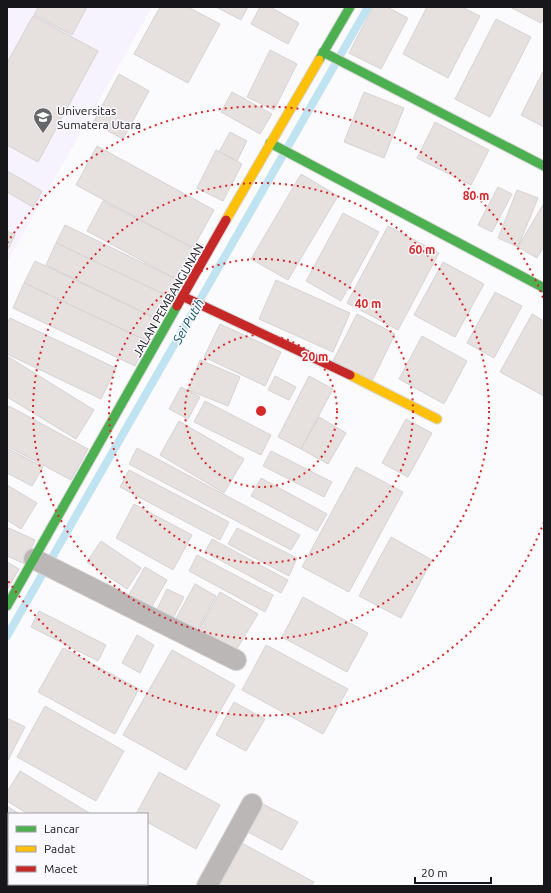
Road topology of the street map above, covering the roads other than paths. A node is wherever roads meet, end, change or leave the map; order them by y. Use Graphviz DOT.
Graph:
graph roads {
  1 [pos="350,7"];
  2 [pos="327,55"];
  3 [pos="273,144"];
  4 [pos="544,166"];
  5 [pos="544,288"];
  6 [pos="186,298"];
  7 [pos="437,419"];
  8 [pos="42,563"];
  9 [pos="7,606"];
  10 [pos="236,660"];
  11 [pos="252,804"];
  12 [pos="207,886"];
  1 -- 2 [label="street, JALAN PEMBANGUNAN"];
  2 -- 3 [label="street, JALAN PEMBANGUNAN"];
  2 -- 4 [label="street"];
  3 -- 5 [label="street"];
  3 -- 6 [label="street, JALAN PEMBANGUNAN"];
  6 -- 7 [label="street"];
  6 -- 8 [label="street, JALAN PEMBANGUNAN"];
  8 -- 9 [label="street, JALAN PEMBANGUNAN"];
  8 -- 10 [label="street"];
  11 -- 12 [label="street"];
}
